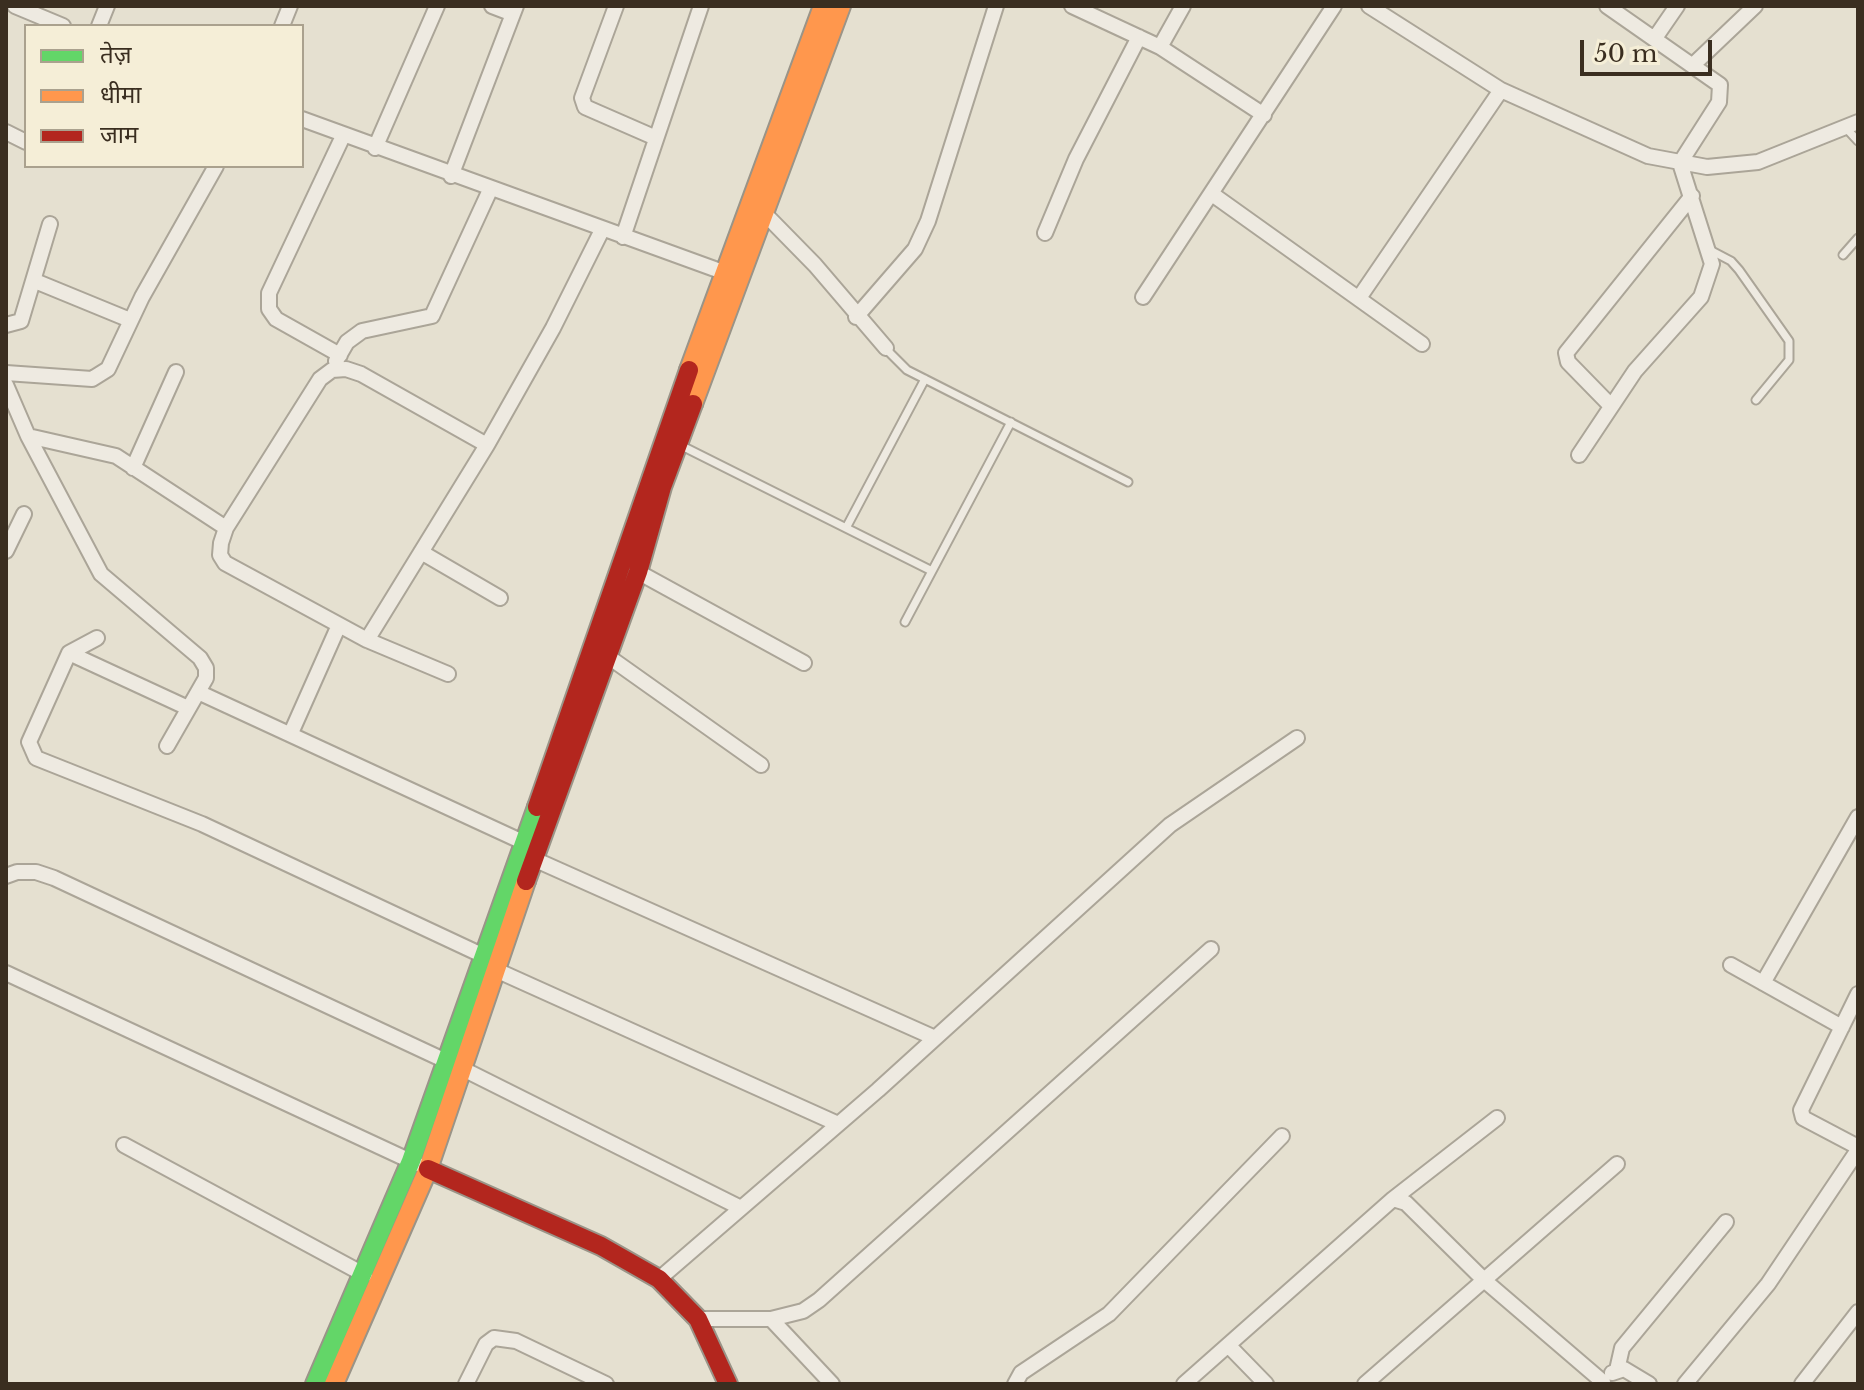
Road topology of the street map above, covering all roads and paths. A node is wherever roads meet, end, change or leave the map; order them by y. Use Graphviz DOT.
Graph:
graph roads {
  1 [pos="15,6"];
  2 [pos="437,6"];
  3 [pos="492,6"];
  4 [pos="616,6"];
  5 [pos="701,6"];
  6 [pos="823,6"];
  7 [pos="841,6"];
  8 [pos="996,6"];
  9 [pos="1072,6"];
  10 [pos="1183,6"];
  11 [pos="1334,6"];
  12 [pos="1369,6"];
  13 [pos="1607,6"];
  14 [pos="1677,6"];
  15 [pos="1755,6"];
  16 [pos="514,10"];
  17 [pos="58,24"];
  18 [pos="1139,37"];
  19 [pos="1655,38"];
  20 [pos="1160,47"];
  21 [pos="1693,65"];
  22 [pos="1501,90"];
  23 [pos="1264,115"];
  24 [pos="304,120"];
  25 [pos="1851,124"];
  26 [pos="6,132"];
  27 [pos="343,136"];
  28 [pos="656,138"];
  29 [pos="24,141"];
  30 [pos="1858,141"];
  31 [pos="375,148"];
  32 [pos="1680,163"];
  33 [pos="215,168"];
  34 [pos="451,176"];
  35 [pos="490,190"];
  36 [pos="1212,194"];
  37 [pos="1692,196"];
  38 [pos="764,213"];
  39 [pos="50,224"];
  40 [pos="602,230"];
  41 [pos="1045,233"];
  42 [pos="623,237"];
  43 [pos="1858,238"];
  44 [pos="1710,250"];
  45 [pos="1843,255"];
  46 [pos="731,275"];
  47 [pos="35,281"];
  48 [pos="1143,297"];
  49 [pos="1359,298"];
  50 [pos="856,317"];
  51 [pos="130,320"];
  52 [pos="6,325"];
  53 [pos="1422,344"];
  54 [pos="886,348"];
  55 [pos="340,355"];
  56 [pos="332,370"];
  57 [pos="176,372"];
  58 [pos="6,373"];
  59 [pos="925,379"];
  60 [pos="6,385"];
  61 [pos="1756,400"];
  62 [pos="1611,406"];
  63 [pos="1011,422"];
  64 [pos="28,436"];
  65 [pos="678,444"];
  66 [pos="487,445"];
  67 [pos="1579,455"];
  68 [pos="133,468"];
  69 [pos="1128,482"];
  70 [pos="24,514"];
  71 [pos="226,528"];
  72 [pos="846,528"];
  73 [pos="6,551"];
  74 [pos="421,552"];
  75 [pos="932,571"];
  76 [pos="638,572"];
  77 [pos="500,598"];
  78 [pos="905,622"];
  79 [pos="339,625"];
  80 [pos="97,638"];
  81 [pos="367,640"];
  82 [pos="69,653"];
  83 [pos="606,655"];
  84 [pos="804,663"];
  85 [pos="448,674"];
  86 [pos="198,692"];
  87 [pos="188,708"];
  88 [pos="291,733"];
  89 [pos="1297,738"];
  90 [pos="167,746"];
  91 [pos="761,765"];
  92 [pos="1858,817"];
  93 [pos="525,843"];
  94 [pos="536,860"];
  95 [pos="6,876"];
  96 [pos="1211,949"];
  97 [pos="490,963"];
  98 [pos="1731,965"];
  99 [pos="6,973"];
  100 [pos="1763,983"];
  101 [pos="1858,994"];
  102 [pos="1842,1027"];
  103 [pos="935,1038"];
  104 [pos="445,1061"];
  105 [pos="463,1069"];
  106 [pos="1497,1118"];
  107 [pos="838,1124"];
  108 [pos="1282,1136"];
  109 [pos="124,1145"];
  110 [pos="1858,1148"];
  111 [pos="411,1161"];
  112 [pos="1617,1164"];
  113 [pos="428,1169"];
  114 [pos="1393,1199"];
  115 [pos="741,1208"];
  116 [pos="1726,1222"];
  117 [pos="365,1275"];
  118 [pos="659,1279"];
  119 [pos="1484,1280"];
  120 [pos="1858,1312"];
  121 [pos="698,1319"];
  122 [pos="771,1319"];
  123 [pos="1228,1345"];
  124 [pos="1617,1370"];
  125 [pos="575,1377"];
  126 [pos="1602,1383"];
  127 [pos="315,1384"];
  128 [pos="334,1384"];
  129 [pos="466,1384"];
  130 [pos="606,1384"];
  131 [pos="728,1384"];
  132 [pos="832,1384"];
  133 [pos="1015,1384"];
  134 [pos="1184,1384"];
  135 [pos="1266,1384"];
  136 [pos="1365,1384"];
  137 [pos="1649,1384"];
  138 [pos="1685,1384"];
  139 [pos="1802,1384"];
  1 -- 17 [label="street"];
  2 -- 31 [label="street"];
  3 -- 16 [label="street"];
  4 -- 28 [label="street"];
  5 -- 28 [label="street"];
  6 -- 46 [label="street"];
  7 -- 38 [label="street"];
  8 -- 50 [label="street"];
  9 -- 18 [label="street"];
  10 -- 20 [label="street"];
  11 -- 23 [label="street"];
  12 -- 22 [label="street"];
  13 -- 19 [label="street"];
  14 -- 19 [label="street"];
  15 -- 21 [label="street"];
  16 -- 34 [label="street"];
  18 -- 20 [label="street"];
  18 -- 41 [label="street"];
  19 -- 21 [label="street"];
  20 -- 23 [label="street"];
  21 -- 32 [label="street"];
  22 -- 32 [label="street"];
  22 -- 49 [label="street"];
  23 -- 36 [label="street"];
  24 -- 27 [label="street"];
  25 -- 30 [label="lane"];
  25 -- 32 [label="street"];
  26 -- 29 [label="street"];
  27 -- 31 [label="street"];
  27 -- 55 [label="street"];
  28 -- 42 [label="street"];
  31 -- 34 [label="street"];
  32 -- 37 [label="street"];
  33 -- 51 [label="street"];
  34 -- 35 [label="street"];
  35 -- 40 [label="street"];
  35 -- 55 [label="street"];
  36 -- 48 [label="street"];
  36 -- 49 [label="street"];
  37 -- 44 [label="street"];
  37 -- 62 [label="street"];
  38 -- 46 [label="street"];
  38 -- 50 [label="street"];
  39 -- 47 [label="street"];
  40 -- 42 [label="street"];
  40 -- 66 [label="street"];
  42 -- 46 [label="street"];
  43 -- 45 [label="lane"];
  44 -- 61 [label="lane"];
  44 -- 62 [label="street"];
  46 -- 65 [label="street"];
  46 -- 93 [label="street"];
  47 -- 51 [label="street"];
  47 -- 52 [label="street"];
  49 -- 53 [label="street"];
  50 -- 54 [label="street"];
  51 -- 58 [label="street"];
  54 -- 59 [label="lane"];
  55 -- 56 [label="street"];
  56 -- 66 [label="street"];
  56 -- 71 [label="street"];
  57 -- 68 [label="street"];
  59 -- 63 [label="lane"];
  59 -- 72 [label="lane"];
  60 -- 64 [label="street"];
  62 -- 67 [label="street"];
  63 -- 69 [label="lane"];
  63 -- 75 [label="lane"];
  64 -- 68 [label="street"];
  64 -- 86 [label="street"];
  65 -- 72 [label="lane"];
  65 -- 76 [label="street"];
  66 -- 74 [label="street"];
  68 -- 71 [label="street"];
  70 -- 73 [label="street"];
  71 -- 79 [label="street"];
  72 -- 75 [label="lane"];
  74 -- 77 [label="street"];
  74 -- 81 [label="street"];
  75 -- 78 [label="lane"];
  76 -- 83 [label="street"];
  76 -- 84 [label="street"];
  79 -- 81 [label="street"];
  79 -- 88 [label="street"];
  80 -- 82 [label="street"];
  81 -- 85 [label="street"];
  82 -- 87 [label="street"];
  82 -- 97 [label="street"];
  83 -- 91 [label="street"];
  83 -- 94 [label="street"];
  86 -- 87 [label="street"];
  86 -- 88 [label="street"];
  87 -- 90 [label="street"];
  88 -- 93 [label="street"];
  89 -- 103 [label="street"];
  92 -- 100 [label="street"];
  93 -- 94 [label="street"];
  93 -- 97 [label="street"];
  94 -- 97 [label="street"];
  94 -- 103 [label="street"];
  95 -- 104 [label="street"];
  96 -- 122 [label="street"];
  97 -- 104 [label="street"];
  97 -- 105 [label="street"];
  97 -- 107 [label="street"];
  98 -- 100 [label="street"];
  99 -- 111 [label="street"];
  100 -- 102 [label="street"];
  101 -- 102 [label="street"];
  102 -- 110 [label="street"];
  103 -- 107 [label="street"];
  104 -- 105 [label="street"];
  104 -- 111 [label="street"];
  105 -- 113 [label="street"];
  105 -- 115 [label="street"];
  106 -- 114 [label="street"];
  107 -- 115 [label="street"];
  108 -- 133 [label="street"];
  109 -- 117 [label="street"];
  110 -- 138 [label="street"];
  111 -- 113 [label="street"];
  111 -- 117 [label="street"];
  112 -- 119 [label="street"];
  113 -- 118 [label="street"];
  113 -- 128 [label="street"];
  114 -- 119 [label="street"];
  114 -- 123 [label="street"];
  115 -- 118 [label="street"];
  116 -- 124 [label="street"];
  117 -- 127 [label="street"];
  118 -- 121 [label="street"];
  119 -- 126 [label="street"];
  119 -- 136 [label="street"];
  120 -- 139 [label="street"];
  121 -- 122 [label="street"];
  121 -- 131 [label="street"];
  122 -- 132 [label="street"];
  123 -- 134 [label="street"];
  123 -- 135 [label="street"];
  124 -- 126 [label="street"];
  124 -- 137 [label="street"];
  125 -- 129 [label="street"];
  125 -- 130 [label="street"];
}
